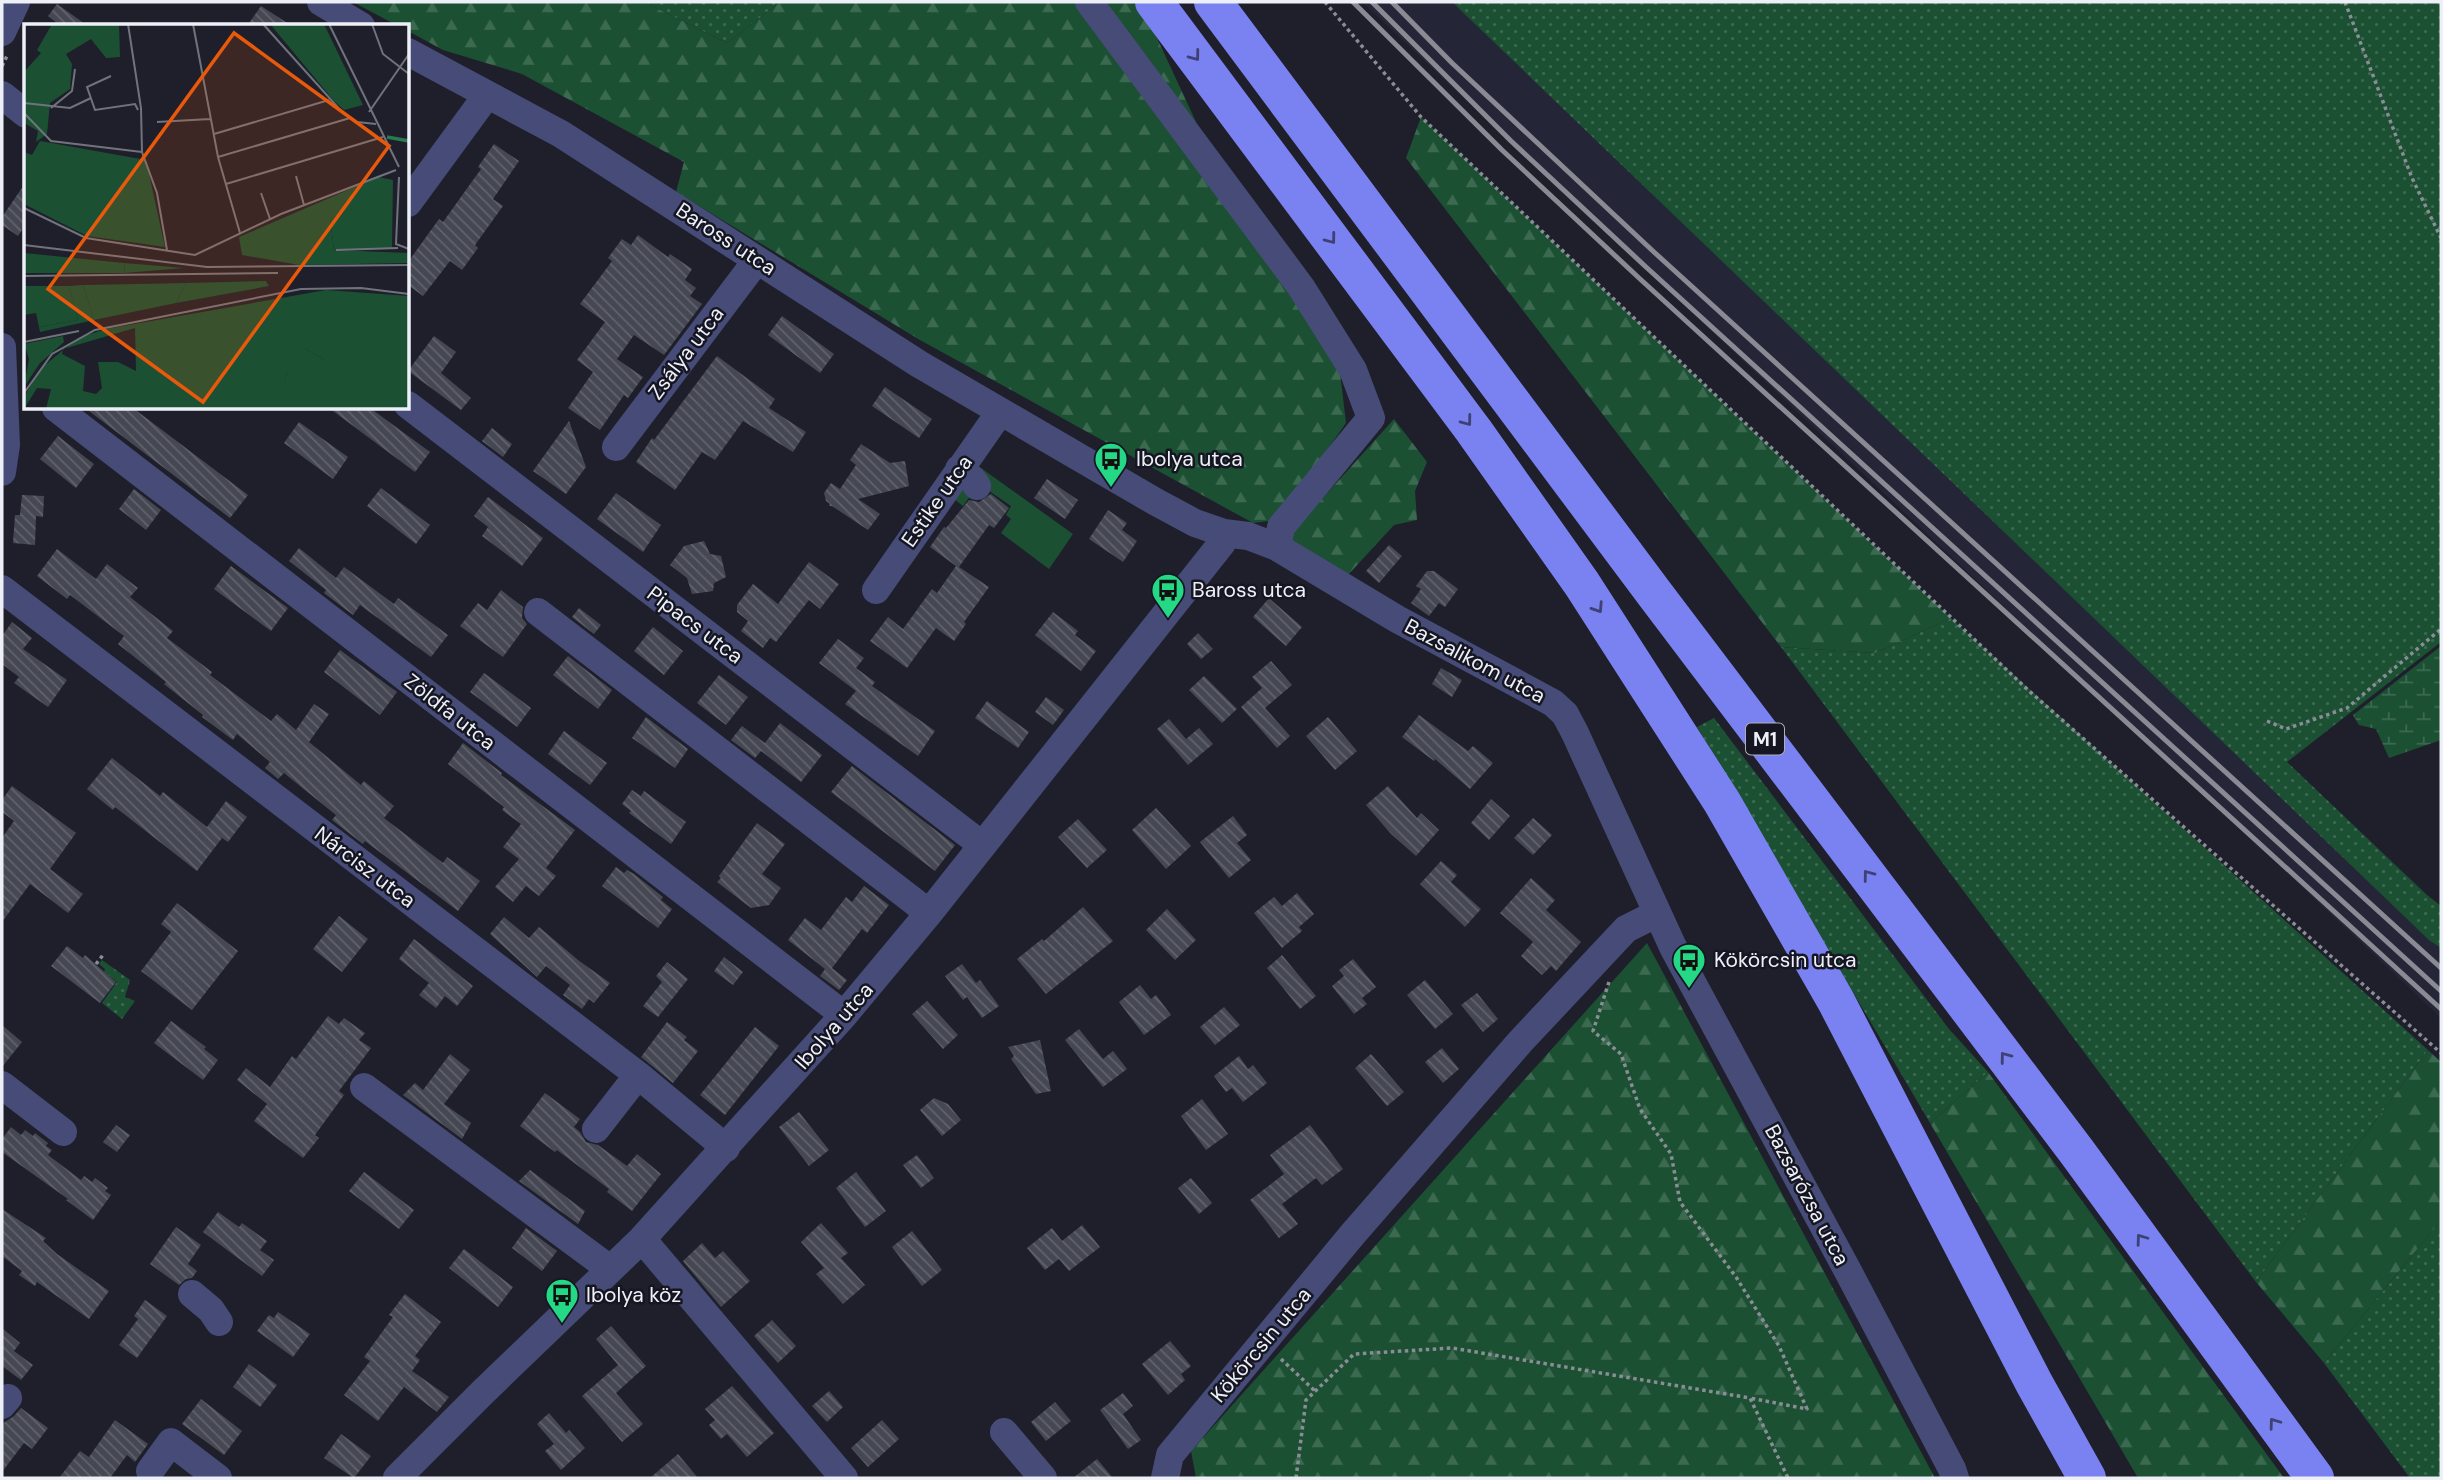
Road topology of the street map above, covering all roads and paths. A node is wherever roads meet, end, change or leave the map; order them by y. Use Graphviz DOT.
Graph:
graph roads {
  1 [pos="16,2"];
  2 [pos="321,2"];
  3 [pos="1089,2"];
  4 [pos="1154,2"];
  5 [pos="1213,2"];
  6 [pos="1325,2"];
  7 [pos="2345,2"];
  8 [pos="358,24"];
  9 [pos="2,32"];
  10 [pos="410,53"];
  11 [pos="485,94"];
  12 [pos="2,95"];
  13 [pos="24,112"];
  14 [pos="410,200"];
  15 [pos="2441,238"];
  16 [pos="757,260"];
  17 [pos="3,357"];
  18 [pos="24,383"];
  19 [pos="410,407"];
  20 [pos="59,410"];
  21 [pos="1000,412"];
  22 [pos="616,447"];
  23 [pos="2,472"];
  24 [pos="1224,533"];
  25 [pos="1277,547"];
  26 [pos="2,589"];
  27 [pos="876,590"];
  28 [pos="538,612"];
  29 [pos="2441,629"];
  30 [pos="2267,721"];
  31 [pos="982,845"];
  32 [pos="929,913"];
  33 [pos="1656,914"];
  34 [pos="103,955"];
  35 [pos="96,964"];
  36 [pos="1610,980"];
  37 [pos="844,1015"];
  38 [pos="2441,1053"];
  39 [pos="638,1074"];
  40 [pos="2,1084"];
  41 [pos="363,1087"];
  42 [pos="596,1129"];
  43 [pos="63,1132"];
  44 [pos="726,1148"];
  45 [pos="642,1239"];
  46 [pos="610,1269"];
  47 [pos="192,1294"];
  48 [pos="219,1322"];
  49 [pos="1263,1343"];
  50 [pos="1315,1391"];
  51 [pos="1750,1398"];
  52 [pos="1004,1433"];
  53 [pos="150,1471"];
  54 [pos="218,1478"];
  55 [pos="397,1478"];
  56 [pos="844,1478"];
  57 [pos="1043,1478"];
  58 [pos="1165,1478"];
  59 [pos="1296,1478"];
  60 [pos="1788,1478"];
  61 [pos="1955,1478"];
  62 [pos="2087,1478"];
  63 [pos="2315,1478"];
  1 -- 9 [label="street"];
  2 -- 8 [label="street"];
  3 -- 25 [label="street"];
  4 -- 62 [label="highway, one-way"];
  63 -- 5 [label="highway, M1, one-way"];
  6 -- 38 [label="path"];
  7 -- 15 [label="path"];
  10 -- 11 [label="street, Baross utca"];
  11 -- 14 [label="street"];
  11 -- 16 [label="street, Baross utca"];
  12 -- 13 [label="street"];
  16 -- 21 [label="street, Baross utca"];
  16 -- 22 [label="street, Zsálya utca"];
  17 -- 18 [label="street"];
  17 -- 23 [label="street"];
  19 -- 31 [label="street, Pipacs utca"];
  20 -- 37 [label="street, Zöldfa utca"];
  21 -- 24 [label="street, Baross utca"];
  21 -- 27 [label="street, Estike utca"];
  24 -- 25 [label="street, Bazsalikom utca"];
  24 -- 31 [label="street, Ibolya utca"];
  25 -- 33 [label="street, Bazsalikom utca"];
  26 -- 39 [label="street, Nárcisz utca"];
  28 -- 32 [label="street"];
  29 -- 30 [label="path"];
  31 -- 32 [label="street, Ibolya utca"];
  32 -- 37 [label="street, Ibolya utca"];
  33 -- 49 [label="street, Kökörcsin utca"];
  33 -- 61 [label="street, Bazsarózsa utca"];
  34 -- 35 [label="path"];
  36 -- 51 [label="path"];
  37 -- 44 [label="street, Ibolya utca"];
  39 -- 42 [label="street"];
  39 -- 44 [label="street, Nárcisz utca"];
  40 -- 43 [label="street"];
  41 -- 46 [label="street"];
  44 -- 45 [label="street, Ibolya utca"];
  45 -- 46 [label="street, Ibolya utca"];
  45 -- 56 [label="street"];
  46 -- 55 [label="street, Ibolya utca"];
  47 -- 48 [label="street"];
  49 -- 50 [label="path"];
  49 -- 58 [label="street, Kökörcsin utca"];
  50 -- 51 [label="path"];
  50 -- 59 [label="path"];
  51 -- 60 [label="path"];
  52 -- 57 [label="street"];
  53 -- 54 [label="street"];
}
